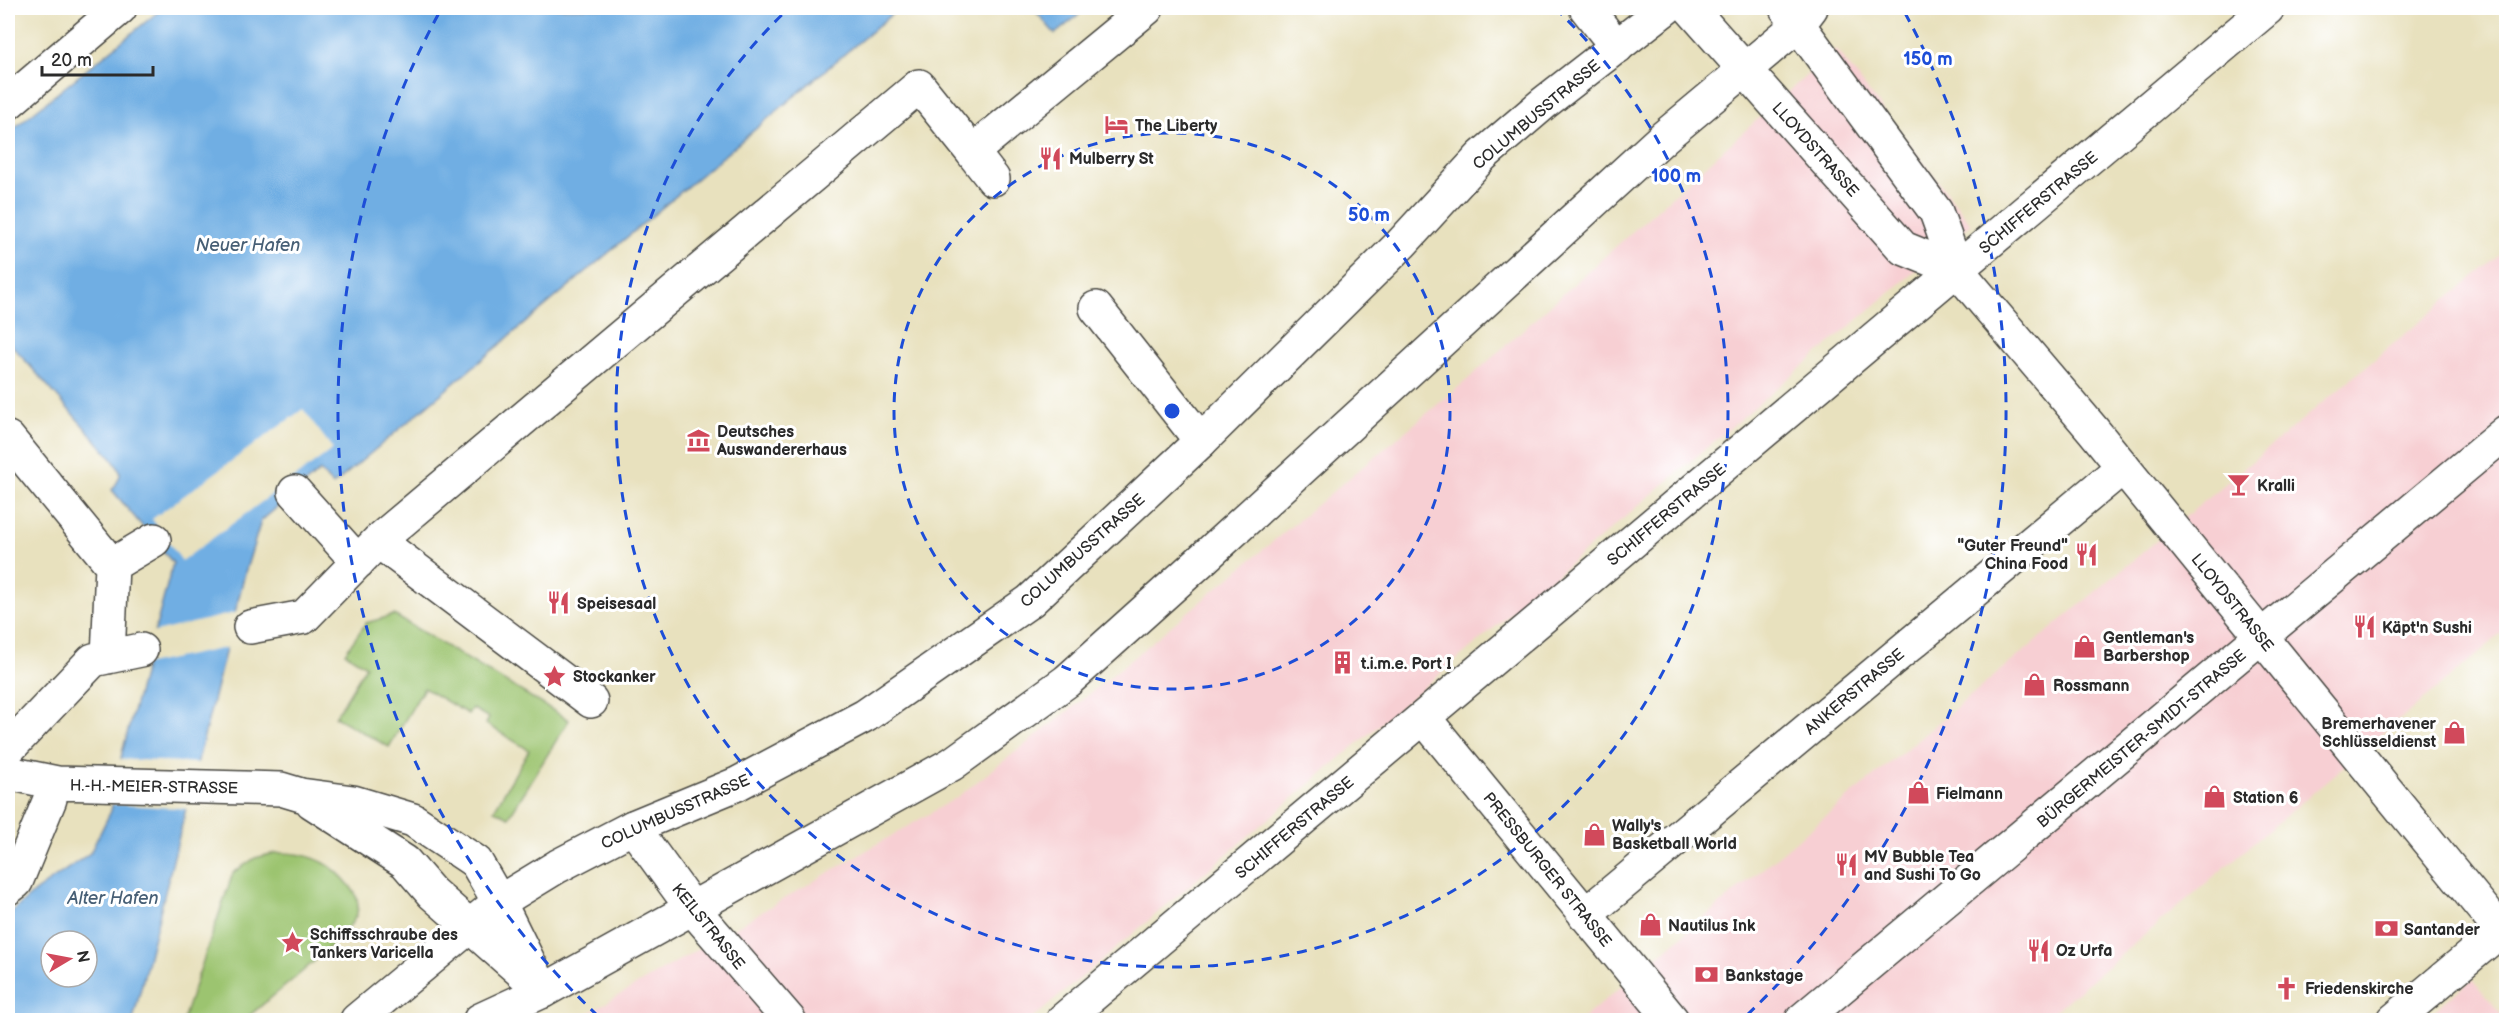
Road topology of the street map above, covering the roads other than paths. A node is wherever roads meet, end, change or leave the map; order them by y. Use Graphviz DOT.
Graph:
graph roads {
  1 [pos="1147,8"];
  2 [pos="1586,8"];
  3 [pos="1666,8"];
  4 [pos="1690,8"];
  5 [pos="2268,8"];
  6 [pos="1799,13"];
  7 [pos="100,14"];
  8 [pos="1617,47"];
  9 [pos="1745,70"];
  10 [pos="8,103"];
  11 [pos="972,152"];
  12 [pos="993,179"];
  13 [pos="1957,270"];
  14 [pos="1096,308"];
  15 [pos="2506,432"];
  16 [pos="8,438"];
  17 [pos="1201,441"];
  18 [pos="2123,467"];
  19 [pos="295,492"];
  20 [pos="154,540"];
  21 [pos="368,552"];
  22 [pos="112,565"];
  23 [pos="250,627"];
  24 [pos="2261,637"];
  25 [pos="141,650"];
  26 [pos="108,657"];
  27 [pos="591,701"];
  28 [pos="1424,718"];
  29 [pos="8,749"];
  30 [pos="17,776"];
  31 [pos="301,795"];
  32 [pos="50,799"];
  33 [pos="633,827"];
  34 [pos="8,851"];
  35 [pos="8,888"];
  36 [pos="499,902"];
  37 [pos="692,908"];
  38 [pos="1586,915"];
  39 [pos="469,926"];
  40 [pos="2505,931"];
  41 [pos="543,991"];
  42 [pos="357,1020"];
  43 [pos="480,1020"];
  44 [pos="789,1020"];
  45 [pos="1063,1020"];
  46 [pos="1672,1020"];
  47 [pos="1802,1020"];
  48 [pos="2394,1020"];
  1 -- 11 [label="street"];
  2 -- 8 [label="street"];
  3 -- 8 [label="street, COLUMBUSSTRASSE"];
  4 -- 9 [label="street, LLOYDSTRASSE"];
  5 -- 13 [label="street, SCHIFFERSTRASSE"];
  6 -- 9 [label="street"];
  6 -- 13 [label="street, LLOYDSTRASSE"];
  7 -- 10 [label="street"];
  8 -- 17 [label="street, COLUMBUSSTRASSE"];
  9 -- 13 [label="street, LLOYDSTRASSE"];
  9 -- 37 [label="street"];
  11 -- 12 [label="street"];
  11 -- 21 [label="street"];
  13 -- 18 [label="street, LLOYDSTRASSE"];
  13 -- 28 [label="street, SCHIFFERSTRASSE"];
  14 -- 17 [label="street"];
  15 -- 24 [label="street, BÜRGERMEISTER-SMIDT-STRASSE"];
  16 -- 22 [label="street"];
  17 -- 33 [label="street, COLUMBUSSTRASSE"];
  18 -- 24 [label="street, LLOYDSTRASSE"];
  18 -- 38 [label="street, ANKERSTRASSE"];
  19 -- 21 [label="street"];
  20 -- 22 [label="street"];
  21 -- 23 [label="street"];
  21 -- 27 [label="street"];
  22 -- 26 [label="street"];
  24 -- 40 [label="street, LLOYDSTRASSE"];
  24 -- 47 [label="street, BÜRGERMEISTER-SMIDT-STRASSE"];
  25 -- 26 [label="street"];
  26 -- 29 [label="street"];
  28 -- 38 [label="street, PRESSBURGER STRASSE"];
  28 -- 45 [label="street, SCHIFFERSTRASSE"];
  30 -- 31 [label="street, H.-H.-MEIER-STRASSE"];
  30 -- 34 [label="street"];
  31 -- 36 [label="street, H.-H.-MEIER-STRASSE"];
  31 -- 39 [label="street, H.-H.-MEIER-STRASSE"];
  32 -- 35 [label="street"];
  33 -- 36 [label="street, COLUMBUSSTRASSE"];
  33 -- 37 [label="street, KEILSTRASSE"];
  36 -- 39 [label="street, COLUMBUSSTRASSE"];
  36 -- 41 [label="street, H.-H.-MEIER-STRASSE"];
  37 -- 41 [label="street"];
  37 -- 44 [label="street, KEILSTRASSE"];
  38 -- 46 [label="street, PRESSBURGER STRASSE"];
  39 -- 41 [label="street, H.-H.-MEIER-STRASSE"];
  39 -- 42 [label="street, COLUMBUSSTRASSE"];
  40 -- 48 [label="street"];
  41 -- 43 [label="street"];
}
